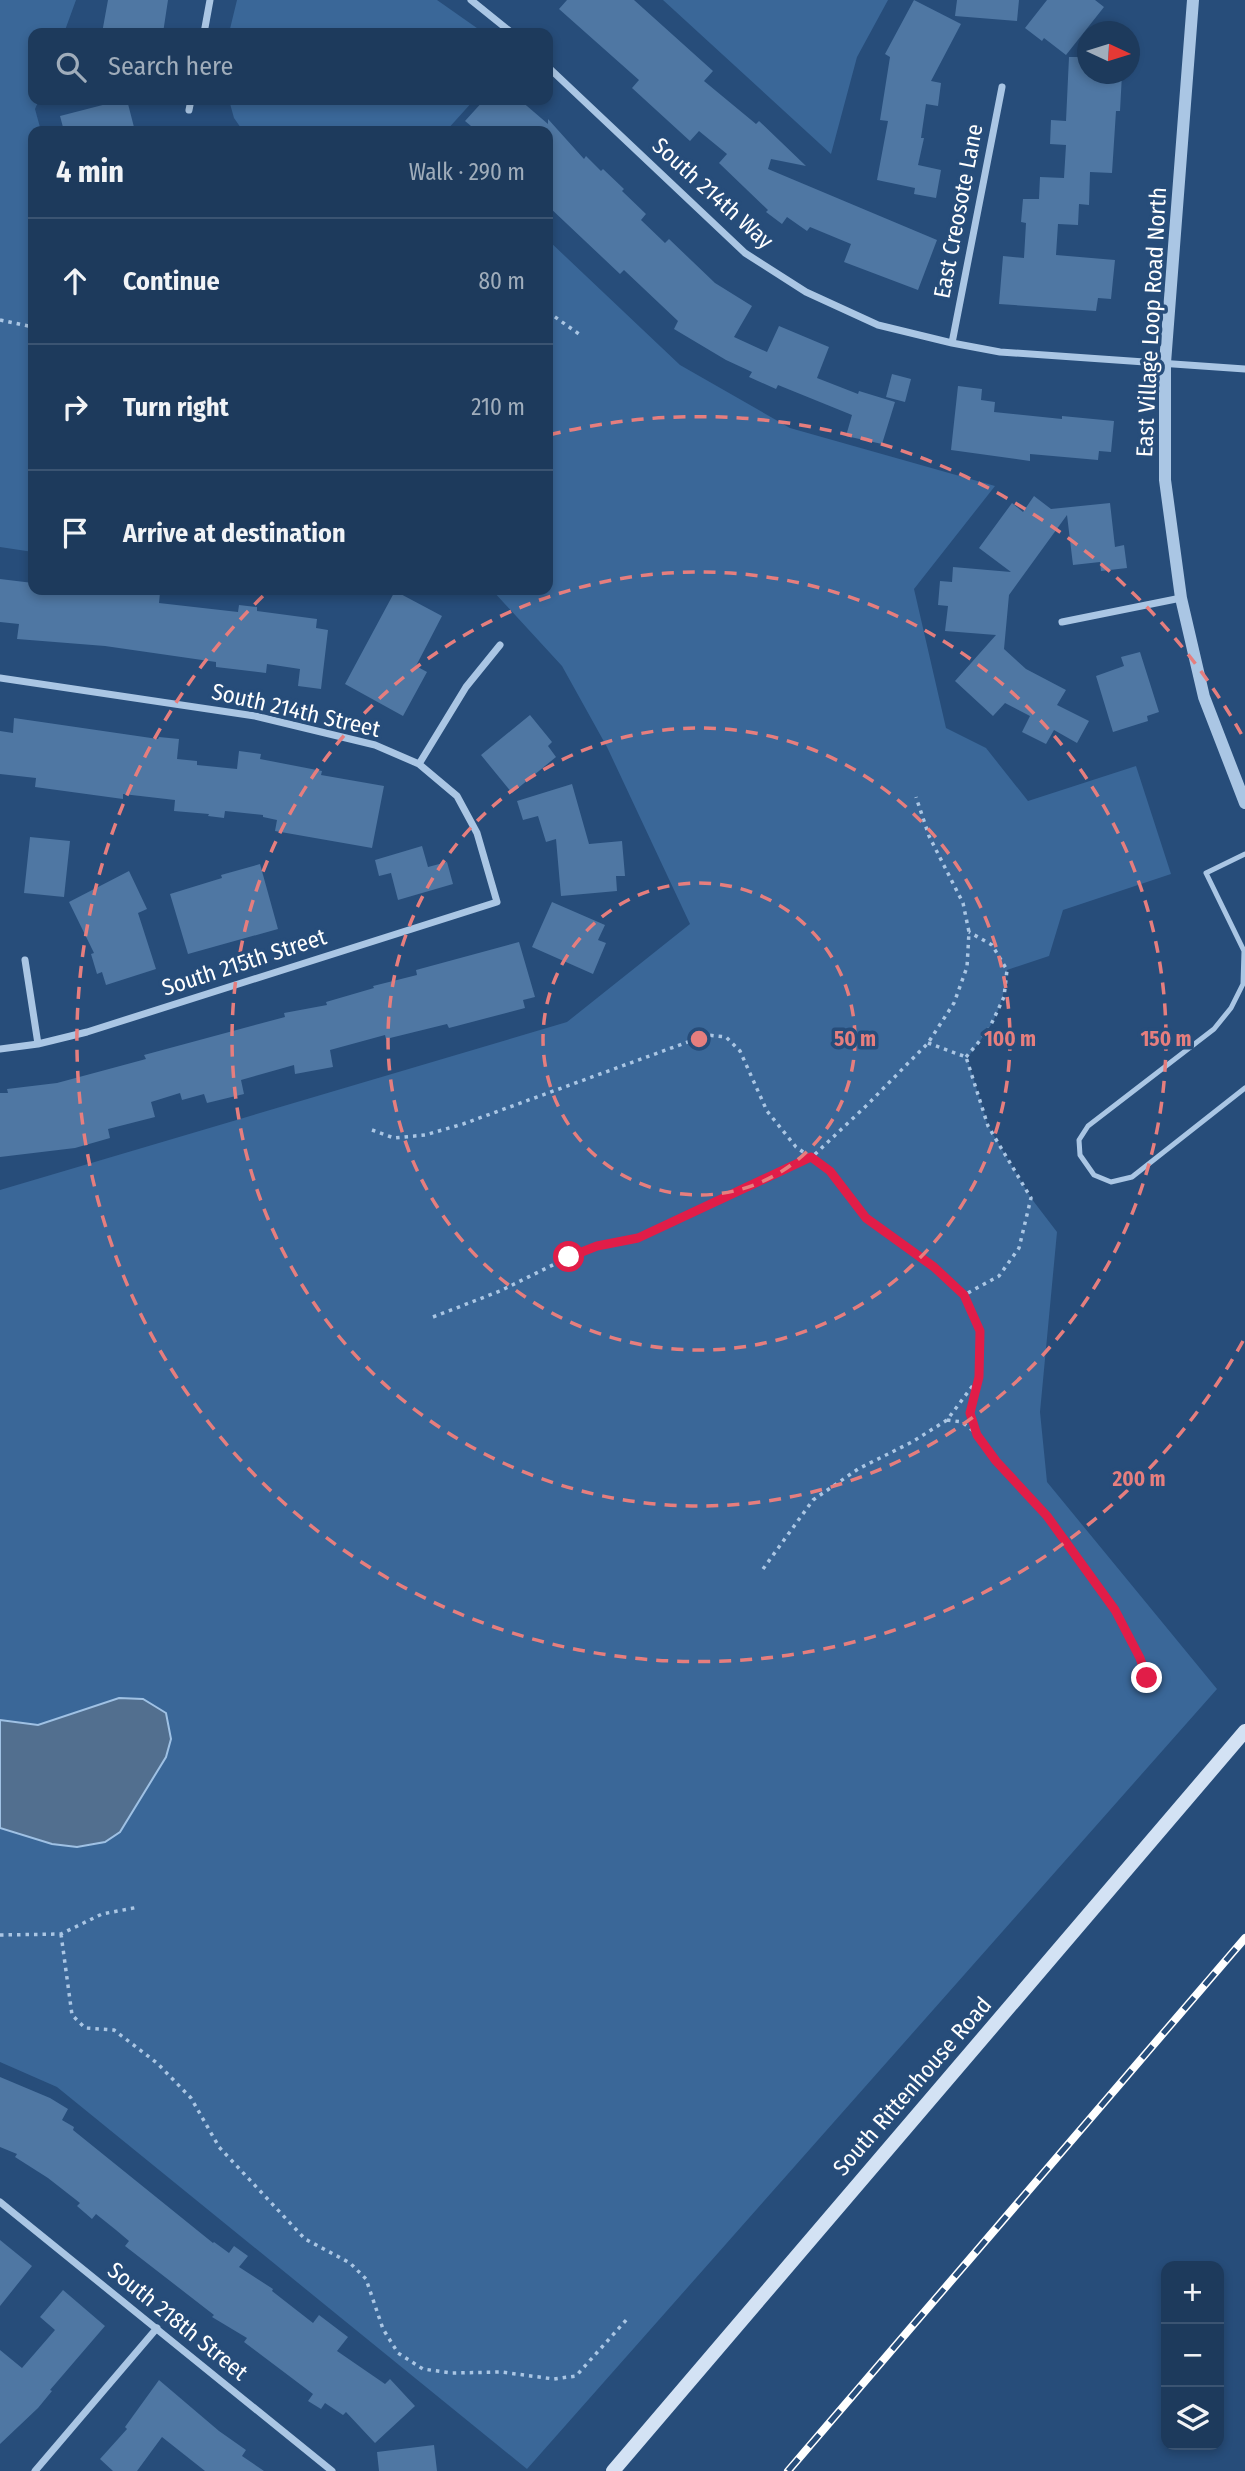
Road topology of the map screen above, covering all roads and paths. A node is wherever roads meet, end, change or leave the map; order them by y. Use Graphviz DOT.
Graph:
graph roads {
  1 [pos="210,0"];
  2 [pos="471,0"];
  3 [pos="1193,0"];
  4 [pos="205,28"];
  5 [pos="506,28"];
  6 [pos="553,72"];
  7 [pos="1002,87"];
  8 [pos="190,105"];
  9 [pos="189,110"];
  10 [pos="553,316"];
  11 [pos="0,320"];
  12 [pos="28,326"];
  13 [pos="579,334"];
  14 [pos="952,343"];
  15 [pos="1165,363"];
  16 [pos="1245,369"];
  17 [pos="1181,598"];
  18 [pos="1062,622"];
  19 [pos="500,645"];
  20 [pos="0,678"];
  21 [pos="419,764"];
  22 [pos="916,797"];
  23 [pos="1245,803"];
  24 [pos="1245,854"];
  25 [pos="497,902"];
  26 [pos="969,932"];
  27 [pos="25,960"];
  28 [pos="928,1043"];
  29 [pos="38,1044"];
  30 [pos="0,1049"];
  31 [pos="967,1057"];
  32 [pos="1245,1088"];
  33 [pos="372,1130"];
  34 [pos="811,1157"];
  35 [pos="964,1295"];
  36 [pos="433,1317"];
  37 [pos="979,1377"];
  38 [pos="947,1420"];
  39 [pos="977,1435"];
  40 [pos="763,1569"];
  41 [pos="1146,1689"];
  42 [pos="1245,1731"];
  43 [pos="139,1907"];
  44 [pos="61,1934"];
  45 [pos="0,1935"];
  46 [pos="0,2202"];
  47 [pos="628,2318"];
  48 [pos="158,2328"];
  49 [pos="35,2471"];
  50 [pos="332,2471"];
  51 [pos="613,2471"];
  1 -- 4 [label="street"];
  2 -- 5 [label="street"];
  3 -- 15 [label="street, East Village Loop Road North"];
  6 -- 14 [label="street, South 214th Way"];
  7 -- 14 [label="street, East Creosote Lane"];
  8 -- 9 [label="street"];
  10 -- 13 [label="path"];
  11 -- 12 [label="path"];
  14 -- 15 [label="street, South 214th Way"];
  15 -- 16 [label="street, South 214th Way"];
  15 -- 17 [label="street, East Village Loop Road North"];
  17 -- 18 [label="street"];
  17 -- 23 [label="street, East Village Loop Road North"];
  19 -- 21 [label="street"];
  20 -- 21 [label="street, South 214th Street"];
  21 -- 25 [label="street, South 214th Street"];
  22 -- 26 [label="path"];
  24 -- 32 [label="lane"];
  25 -- 29 [label="street, South 215th Street"];
  26 -- 28 [label="path"];
  26 -- 31 [label="path"];
  27 -- 29 [label="street"];
  28 -- 31 [label="path"];
  28 -- 34 [label="path"];
  29 -- 30 [label="street, South 215th Street"];
  31 -- 35 [label="path"];
  33 -- 34 [label="path"];
  34 -- 35 [label="path"];
  34 -- 36 [label="path"];
  35 -- 37 [label="path"];
  37 -- 38 [label="path"];
  37 -- 39 [label="path"];
  38 -- 39 [label="path"];
  38 -- 40 [label="path"];
  39 -- 41 [label="path"];
  42 -- 51 [label="main road, South Rittenhouse Road"];
  43 -- 44 [label="path"];
  44 -- 45 [label="path"];
  44 -- 47 [label="path"];
  46 -- 48 [label="street, South 218th Street"];
  48 -- 49 [label="street"];
  48 -- 50 [label="street, South 218th Street"];
}
